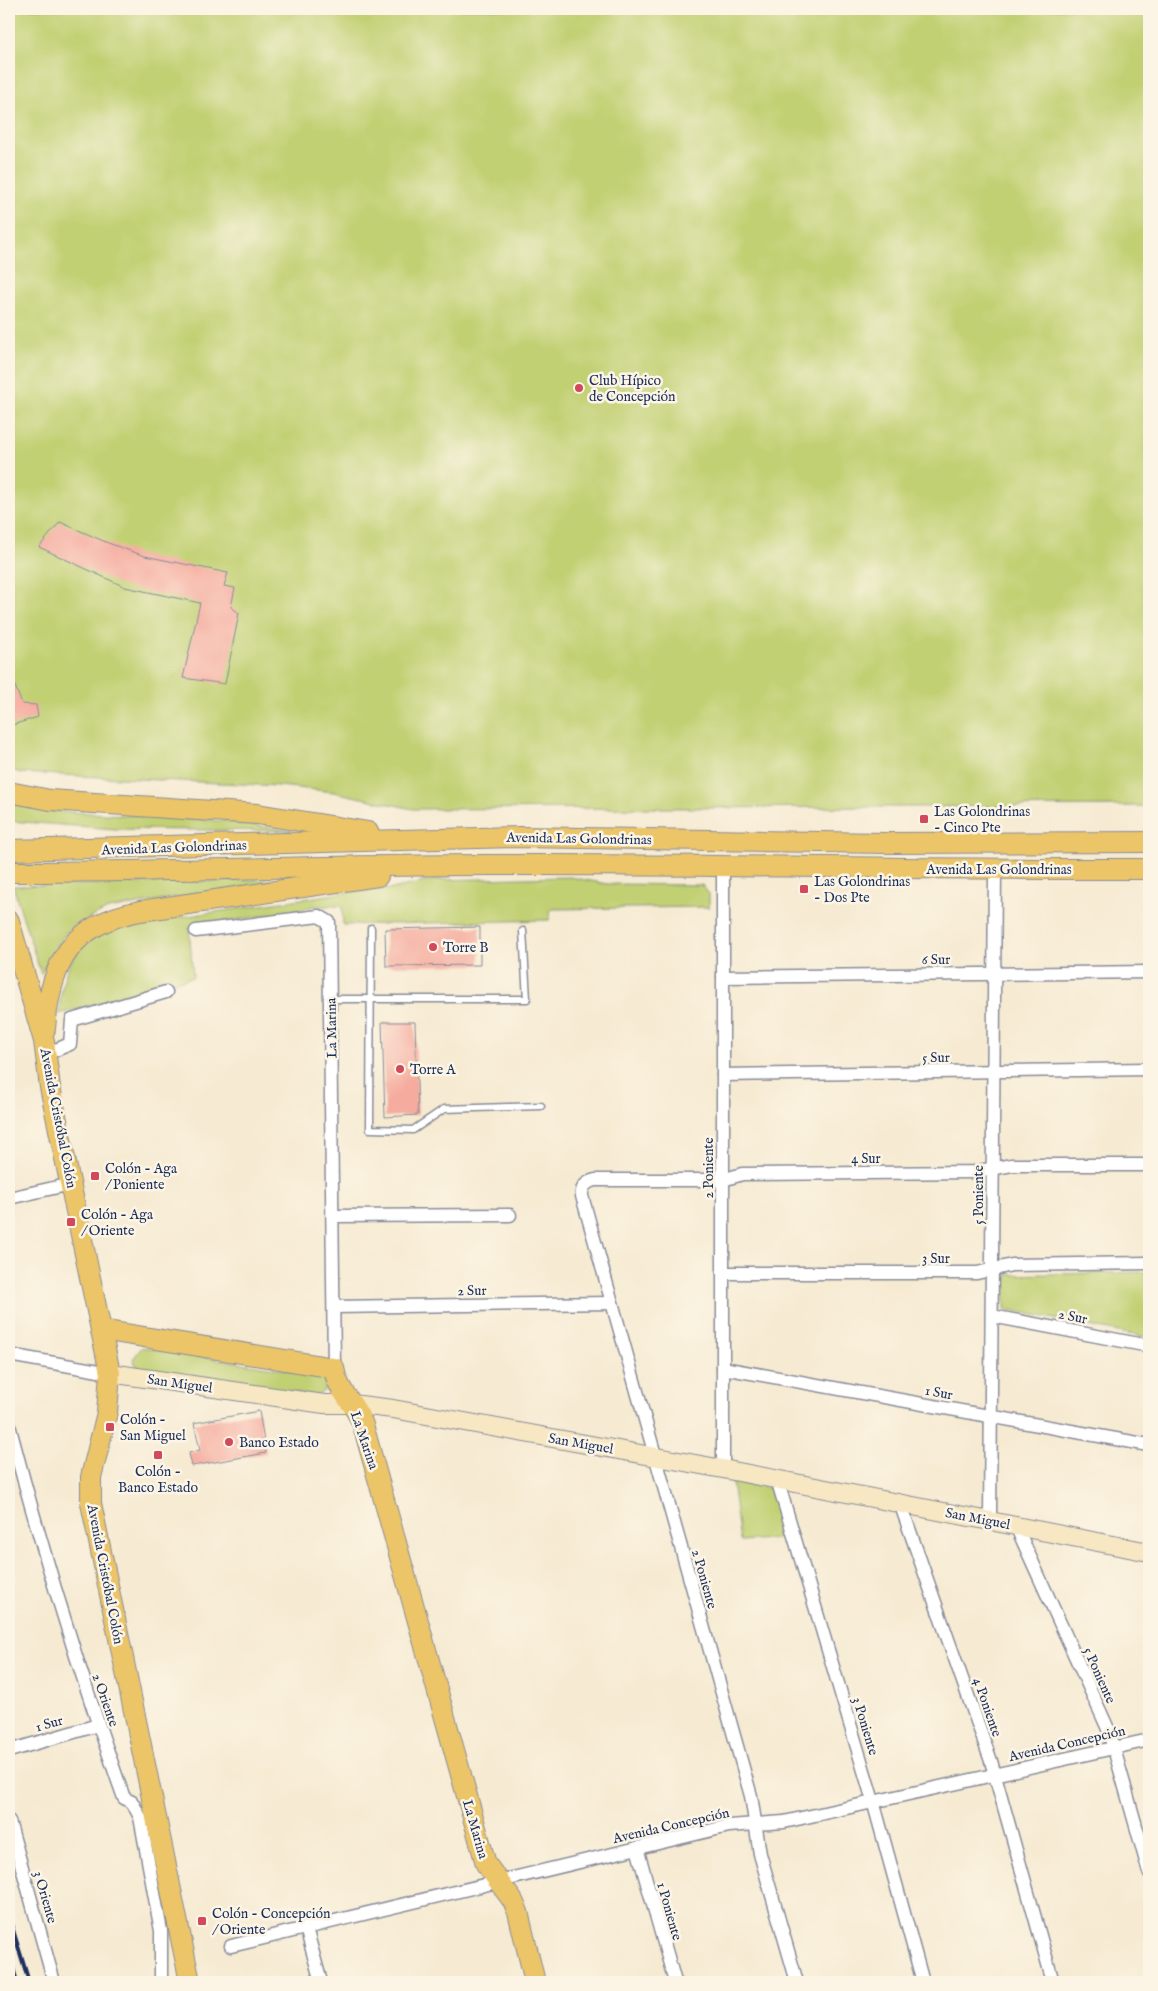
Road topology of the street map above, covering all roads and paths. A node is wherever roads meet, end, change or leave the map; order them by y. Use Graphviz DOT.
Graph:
graph roads {
  1 [pos="9,792"];
  2 [pos="402,839"];
  3 [pos="1149,842"];
  4 [pos="1021,843"];
  5 [pos="9,850"];
  6 [pos="882,850"];
  7 [pos="437,865"];
  8 [pos="722,868"];
  9 [pos="859,869"];
  10 [pos="1149,869"];
  11 [pos="995,870"];
  12 [pos="9,872"];
  13 [pos="10,928"];
  14 [pos="371,928"];
  15 [pos="196,931"];
  16 [pos="523,931"];
  17 [pos="1149,972"];
  18 [pos="994,974"];
  19 [pos="723,977"];
  20 [pos="166,992"];
  21 [pos="331,1000"];
  22 [pos="370,1000"];
  23 [pos="45,1047"];
  24 [pos="1149,1070"];
  25 [pos="994,1071"];
  26 [pos="723,1075"];
  27 [pos="541,1106"];
  28 [pos="1149,1165"];
  29 [pos="993,1168"];
  30 [pos="723,1180"];
  31 [pos="71,1184"];
  32 [pos="584,1186"];
  33 [pos="9,1198"];
  34 [pos="510,1215"];
  35 [pos="334,1216"];
  36 [pos="1149,1263"];
  37 [pos="992,1270"];
  38 [pos="723,1273"];
  39 [pos="611,1303"];
  40 [pos="334,1307"];
  41 [pos="992,1316"];
  42 [pos="101,1330"];
  43 [pos="1149,1346"];
  44 [pos="9,1355"];
  45 [pos="334,1368"];
  46 [pos="723,1368"];
  47 [pos="110,1373"];
  48 [pos="352,1404"];
  49 [pos="991,1416"];
  50 [pos="9,1425"];
  51 [pos="1149,1445"];
  52 [pos="655,1456"];
  53 [pos="723,1469"];
  54 [pos="777,1479"];
  55 [pos="900,1503"];
  56 [pos="990,1521"];
  57 [pos="1016,1526"];
  58 [pos="1149,1552"];
  59 [pos="98,1725"];
  60 [pos="1149,1740"];
  61 [pos="1115,1747"];
  62 [pos="9,1751"];
  63 [pos="996,1775"];
  64 [pos="873,1802"];
  65 [pos="9,1821"];
  66 [pos="756,1823"];
  67 [pos="637,1848"];
  68 [pos="1149,1872"];
  69 [pos="498,1882"];
  70 [pos="306,1928"];
  71 [pos="231,1946"];
  72 [pos="54,1982"];
  73 [pos="161,1982"];
  74 [pos="190,1982"];
  75 [pos="321,1982"];
  76 [pos="535,1982"];
  77 [pos="675,1982"];
  78 [pos="797,1982"];
  79 [pos="923,1982"];
  80 [pos="1053,1982"];
  1 -- 2 [label="main road"];
  2 -- 5 [label="main road, Avenida Las Golondrinas"];
  2 -- 6 [label="main road, Avenida Las Golondrinas"];
  3 -- 4 [label="main road, Avenida Las Golondrinas"];
  4 -- 6 [label="main road, Avenida Las Golondrinas"];
  4 -- 11 [label="main road"];
  6 -- 9 [label="lane"];
  7 -- 8 [label="main road, Avenida Las Golondrinas"];
  7 -- 12 [label="main road, Avenida Las Golondrinas"];
  7 -- 23 [label="main road"];
  8 -- 9 [label="main road, Avenida Las Golondrinas"];
  8 -- 19 [label="street, 2 Poniente"];
  9 -- 11 [label="main road, Avenida Las Golondrinas"];
  10 -- 11 [label="main road, Avenida Las Golondrinas"];
  11 -- 18 [label="street, 5 Poniente"];
  13 -- 23 [label="main road, Avenida Cristóbal Colón"];
  14 -- 22 [label="lane"];
  15 -- 21 [label="street, La Marina"];
  16 -- 22 [label="lane"];
  17 -- 18 [label="street, 6 Sur"];
  18 -- 19 [label="street, 6 Sur"];
  18 -- 25 [label="street, 5 Poniente"];
  19 -- 26 [label="street, 2 Poniente"];
  20 -- 23 [label="street"];
  21 -- 22 [label="lane"];
  21 -- 35 [label="street, La Marina"];
  22 -- 27 [label="lane"];
  23 -- 31 [label="main road, Avenida Cristóbal Colón"];
  24 -- 25 [label="street, 5 Sur"];
  25 -- 26 [label="street, 5 Sur"];
  25 -- 29 [label="street, 5 Poniente"];
  26 -- 30 [label="street, 2 Poniente"];
  28 -- 29 [label="street, 4 Sur"];
  29 -- 30 [label="street, 4 Sur"];
  29 -- 37 [label="street, 5 Poniente"];
  30 -- 32 [label="street, 4 Sur"];
  30 -- 38 [label="street, 2 Poniente"];
  31 -- 33 [label="street"];
  31 -- 42 [label="main road, Avenida Cristóbal Colón"];
  32 -- 39 [label="street, 2 Poniente"];
  34 -- 35 [label="street"];
  35 -- 40 [label="street, La Marina"];
  36 -- 37 [label="street, 3 Sur"];
  37 -- 38 [label="street, 3 Sur"];
  37 -- 41 [label="street, 5 Poniente"];
  38 -- 46 [label="street, 2 Poniente"];
  39 -- 40 [label="street, 2 Sur"];
  39 -- 52 [label="street, 2 Poniente"];
  40 -- 45 [label="street, La Marina"];
  41 -- 43 [label="street, 2 Sur"];
  41 -- 49 [label="street, 5 Poniente"];
  42 -- 45 [label="main road"];
  42 -- 47 [label="main road, Avenida Cristóbal Colón"];
  44 -- 47 [label="street, San Miguel"];
  45 -- 48 [label="main road, La Marina"];
  46 -- 49 [label="street, 1 Sur"];
  46 -- 53 [label="street, 2 Poniente"];
  47 -- 48 [label="street, San Miguel"];
  47 -- 74 [label="main road, Avenida Cristóbal Colón"];
  48 -- 52 [label="street, San Miguel"];
  48 -- 69 [label="main road, La Marina"];
  49 -- 51 [label="street, 1 Sur"];
  49 -- 56 [label="street, 5 Poniente"];
  50 -- 59 [label="street, 2 Oriente"];
  52 -- 53 [label="street, San Miguel"];
  52 -- 66 [label="street, 2 Poniente"];
  53 -- 54 [label="street, San Miguel"];
  54 -- 55 [label="street, San Miguel"];
  54 -- 64 [label="street, 3 Poniente"];
  55 -- 56 [label="street, San Miguel"];
  55 -- 63 [label="street, 4 Poniente"];
  56 -- 57 [label="street, San Miguel"];
  57 -- 58 [label="street, San Miguel"];
  57 -- 61 [label="street, 5 Poniente"];
  59 -- 62 [label="street, 1 Sur"];
  59 -- 73 [label="street, 2 Oriente"];
  60 -- 61 [label="street, Avenida Concepción"];
  61 -- 63 [label="street, Avenida Concepción"];
  61 -- 68 [label="street, 5 Poniente"];
  63 -- 64 [label="street, Avenida Concepción"];
  63 -- 80 [label="street, 4 Poniente"];
  64 -- 66 [label="street, Avenida Concepción"];
  64 -- 79 [label="street, 3 Poniente"];
  65 -- 72 [label="street, 3 Oriente"];
  66 -- 67 [label="street, Avenida Concepción"];
  66 -- 78 [label="street, 2 Poniente"];
  67 -- 69 [label="street, Avenida Concepción"];
  67 -- 77 [label="street, 1 Poniente"];
  69 -- 70 [label="street, Avenida Concepción"];
  69 -- 76 [label="main road, La Marina"];
  70 -- 71 [label="street, Avenida Concepción"];
  70 -- 75 [label="street"];
}
